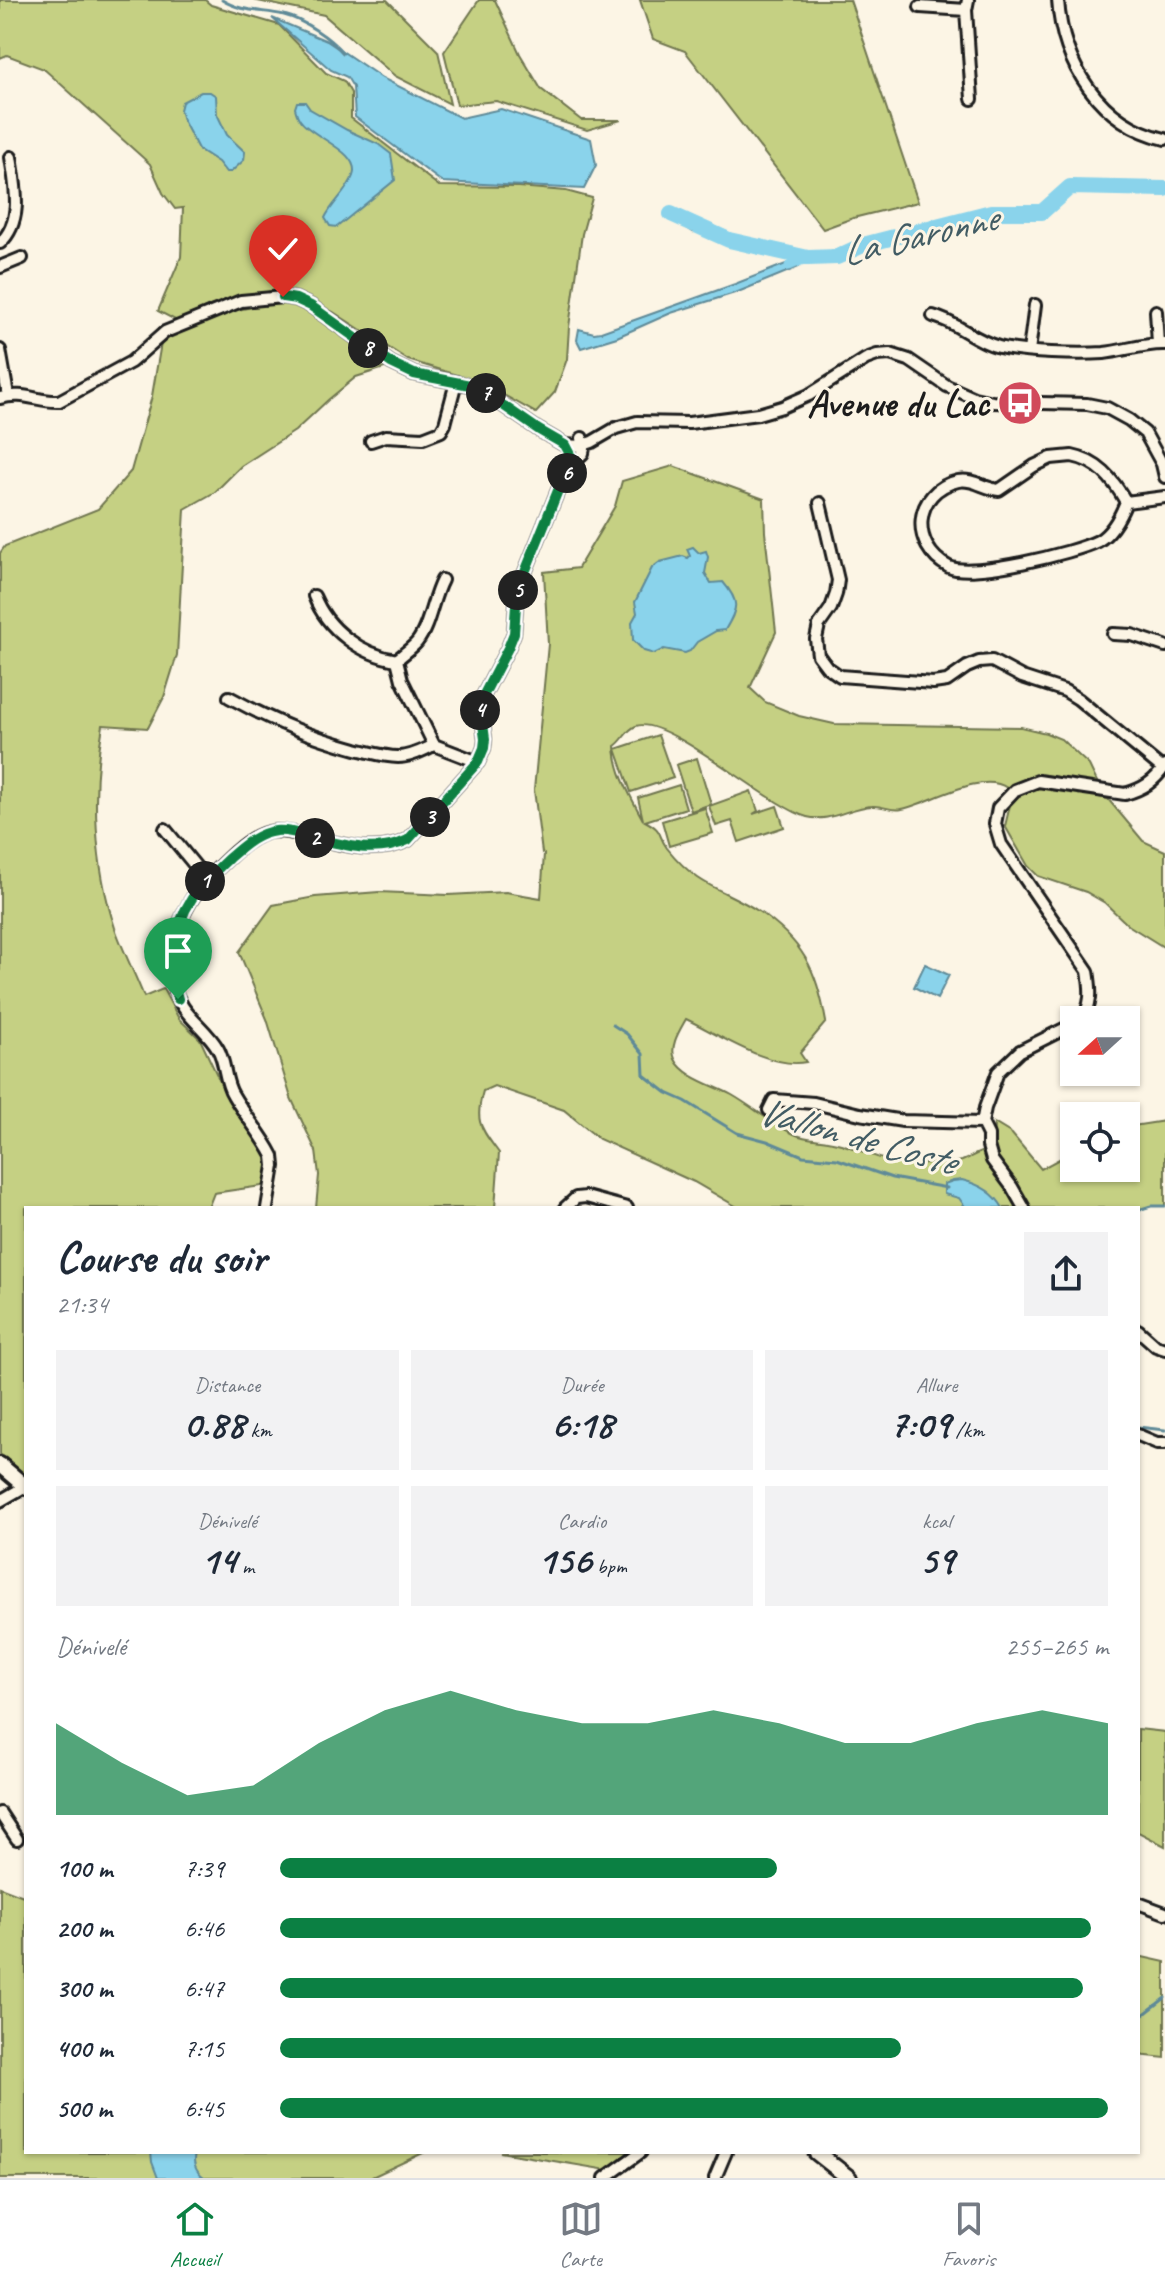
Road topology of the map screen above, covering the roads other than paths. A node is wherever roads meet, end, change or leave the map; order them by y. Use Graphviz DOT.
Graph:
graph roads {
  1 [pos="1058,0"];
  2 [pos="967,5"];
  3 [pos="920,7"];
  4 [pos="972,99"];
  5 [pos="1165,139"];
  6 [pos="11,157"];
  7 [pos="0,243"];
  8 [pos="22,258"];
  9 [pos="0,267"];
  10 [pos="1035,305"];
  11 [pos="1156,311"];
  12 [pos="933,316"];
  13 [pos="1161,344"];
  14 [pos="0,350"];
  15 [pos="1029,351"];
  16 [pos="456,382"];
  17 [pos="4,397"];
  18 [pos="371,441"];
  19 [pos="576,443"];
  20 [pos="1165,477"];
  21 [pos="1165,497"];
  22 [pos="1126,502"];
  23 [pos="820,503"];
  24 [pos="442,580"];
  25 [pos="314,596"];
  26 [pos="1113,634"];
  27 [pos="1165,646"];
  28 [pos="397,660"];
  29 [pos="229,697"];
  30 [pos="434,745"];
  31 [pos="478,762"];
  32 [pos="1164,768"];
  33 [pos="165,829"];
  34 [pos="206,879"];
  35 [pos="1088,1006"];
  36 [pos="1060,1031"];
  37 [pos="769,1110"];
  38 [pos="982,1123"];
  39 [pos="267,1206"];
  40 [pos="567,1206"];
  41 [pos="620,1206"];
  42 [pos="1023,1206"];
  43 [pos="1140,1332"];
  44 [pos="1165,1349"];
  45 [pos="1140,1436"];
  46 [pos="1165,1443"];
  47 [pos="0,1465"];
  48 [pos="24,1484"];
  49 [pos="24,1487"];
  50 [pos="0,1501"];
  51 [pos="0,1813"];
  52 [pos="17,1839"];
  53 [pos="1140,1904"];
  54 [pos="1165,1913"];
  55 [pos="638,2154"];
  56 [pos="725,2154"];
  57 [pos="819,2154"];
  58 [pos="605,2178"];
  59 [pos="715,2178"];
  60 [pos="849,2178"];
  1 -- 5 [label="street"];
  2 -- 3 [label="street"];
  2 -- 4 [label="street"];
  6 -- 7 [label="street"];
  8 -- 9 [label="street"];
  10 -- 15 [label="street"];
  11 -- 13 [label="street"];
  12 -- 15 [label="street"];
  13 -- 15 [label="street"];
  14 -- 17 [label="street"];
  16 -- 17 [label="street"];
  16 -- 18 [label="street"];
  16 -- 19 [label="street"];
  19 -- 20 [label="street"];
  19 -- 31 [label="street"];
  21 -- 22 [label="street"];
  22 -- 22 [label="street"];
  23 -- 32 [label="street"];
  24 -- 28 [label="street"];
  25 -- 28 [label="street"];
  26 -- 27 [label="street"];
  28 -- 30 [label="street"];
  29 -- 30 [label="street"];
  30 -- 31 [label="street"];
  31 -- 34 [label="street"];
  32 -- 35 [label="street"];
  33 -- 34 [label="street"];
  34 -- 39 [label="street"];
  36 -- 38 [label="street"];
  37 -- 38 [label="street"];
  38 -- 42 [label="street"];
  40 -- 41 [label="street"];
  43 -- 44 [label="street"];
  45 -- 46 [label="street"];
  47 -- 48 [label="main road"];
  49 -- 50 [label="street"];
  51 -- 52 [label="street"];
  53 -- 54 [label="street"];
  55 -- 58 [label="street"];
  56 -- 59 [label="street"];
  57 -- 60 [label="main road"];
}
